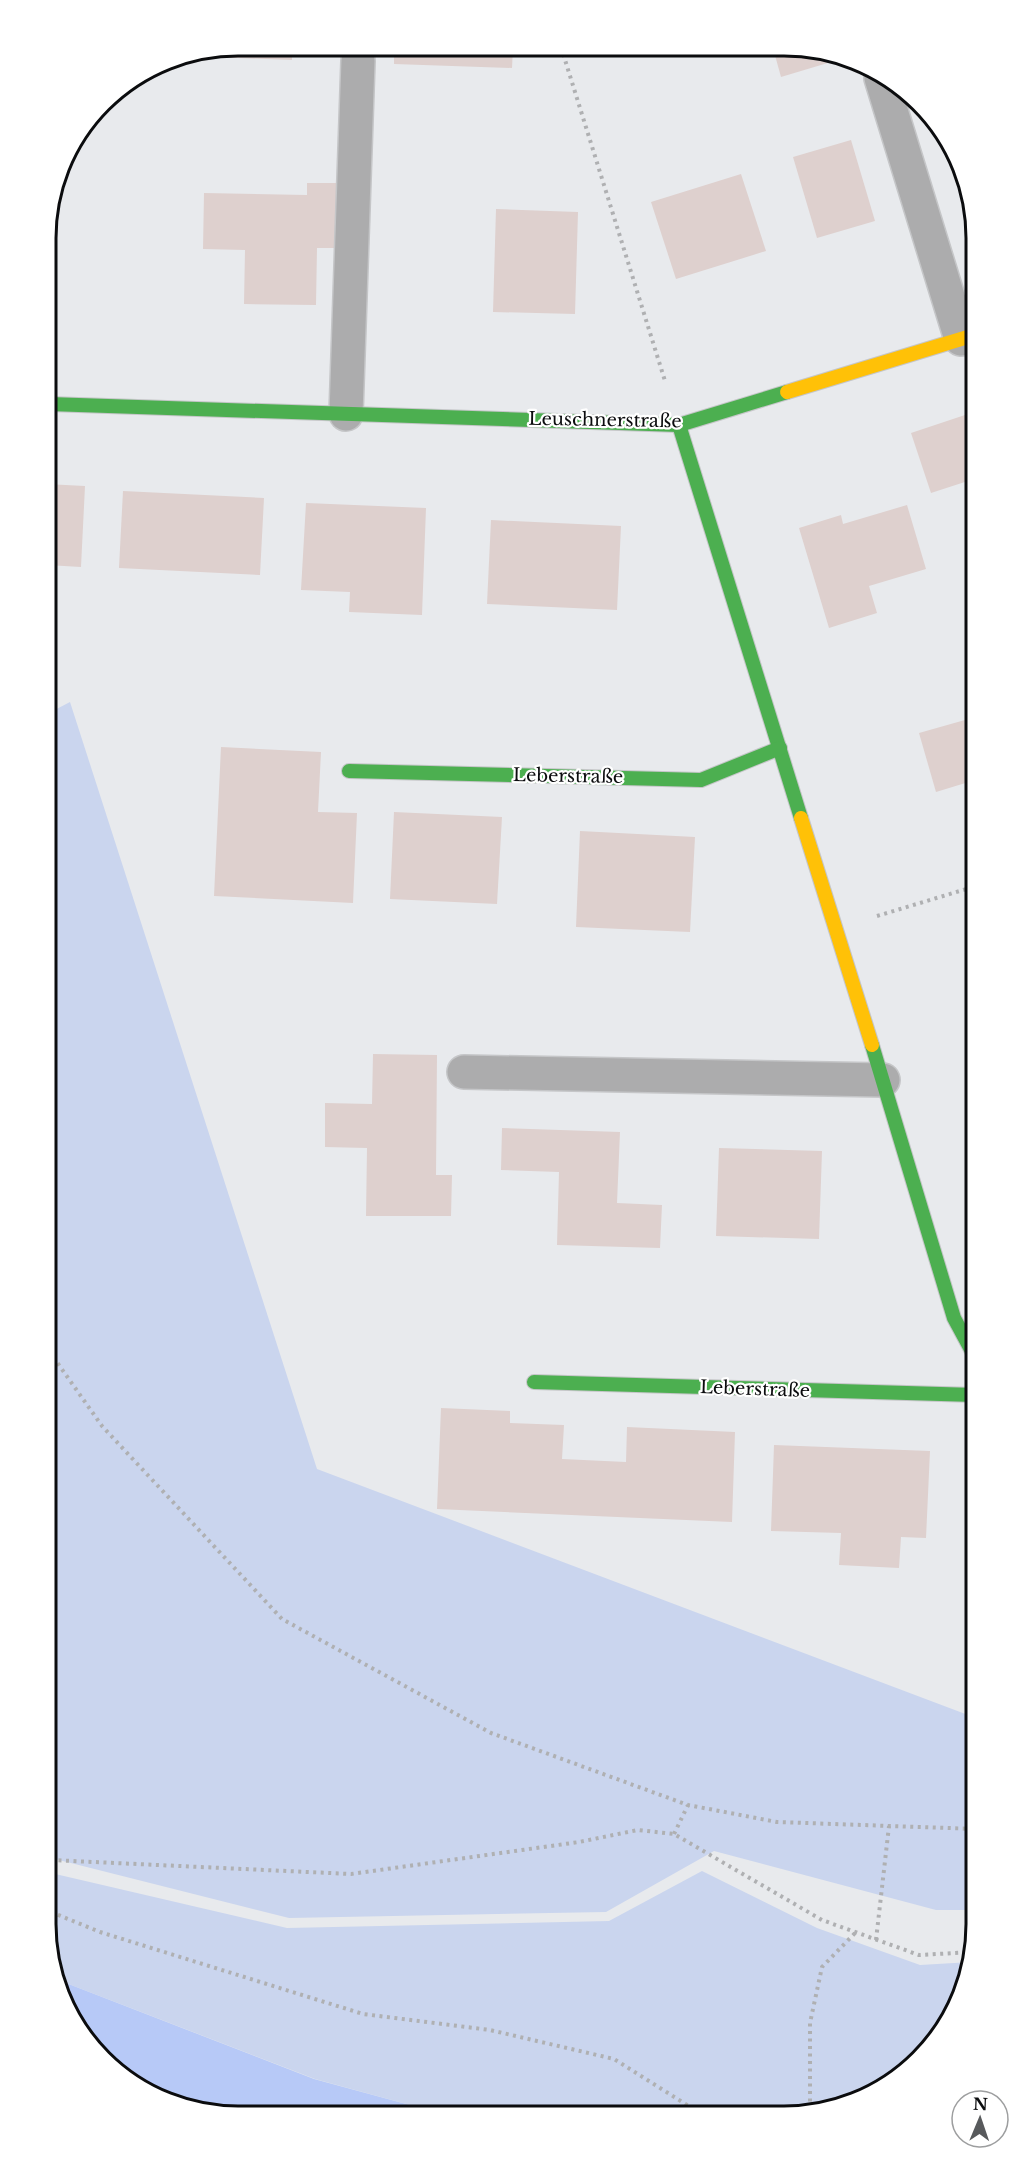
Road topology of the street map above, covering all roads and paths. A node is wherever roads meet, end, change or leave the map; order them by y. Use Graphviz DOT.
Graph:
graph roads {
  1 [pos="564,56"];
  2 [pos="358,61"];
  3 [pos="883,84"];
  4 [pos="966,338"];
  5 [pos="56,404"];
  6 [pos="346,414"];
  7 [pos="679,425"];
  8 [pos="780,748"];
  9 [pos="349,771"];
  10 [pos="966,889"];
  11 [pos="836,928"];
  12 [pos="464,1072"];
  13 [pos="884,1080"];
  14 [pos="966,1339"];
  15 [pos="56,1360"];
  16 [pos="534,1383"];
  17 [pos="966,1395"];
  18 [pos="688,1805"];
  19 [pos="889,1826"];
  20 [pos="966,1829"];
  21 [pos="674,1834"];
  22 [pos="56,1860"];
  23 [pos="56,1914"];
  24 [pos="856,1932"];
  25 [pos="876,1940"];
  26 [pos="964,1953"];
  27 [pos="810,2104"];
  28 [pos="689,2106"];
  1 -- 7 [label="path"];
  2 -- 6 [label="street"];
  3 -- 4 [label="street, Leuschnerstraße"];
  4 -- 7 [label="street, Leuschnerstraße"];
  5 -- 6 [label="street, Leuschnerstraße"];
  6 -- 7 [label="street, Leuschnerstraße"];
  7 -- 8 [label="street"];
  8 -- 9 [label="street, Leberstraße"];
  8 -- 11 [label="street"];
  10 -- 11 [label="path"];
  11 -- 13 [label="street"];
  12 -- 13 [label="street"];
  13 -- 14 [label="street"];
  15 -- 18 [label="path"];
  16 -- 17 [label="street, Leberstraße"];
  18 -- 19 [label="path"];
  18 -- 21 [label="path"];
  19 -- 20 [label="path"];
  19 -- 25 [label="path"];
  21 -- 22 [label="path"];
  21 -- 24 [label="path"];
  23 -- 28 [label="path"];
  24 -- 25 [label="path"];
  24 -- 27 [label="path"];
  25 -- 26 [label="path"];
}
